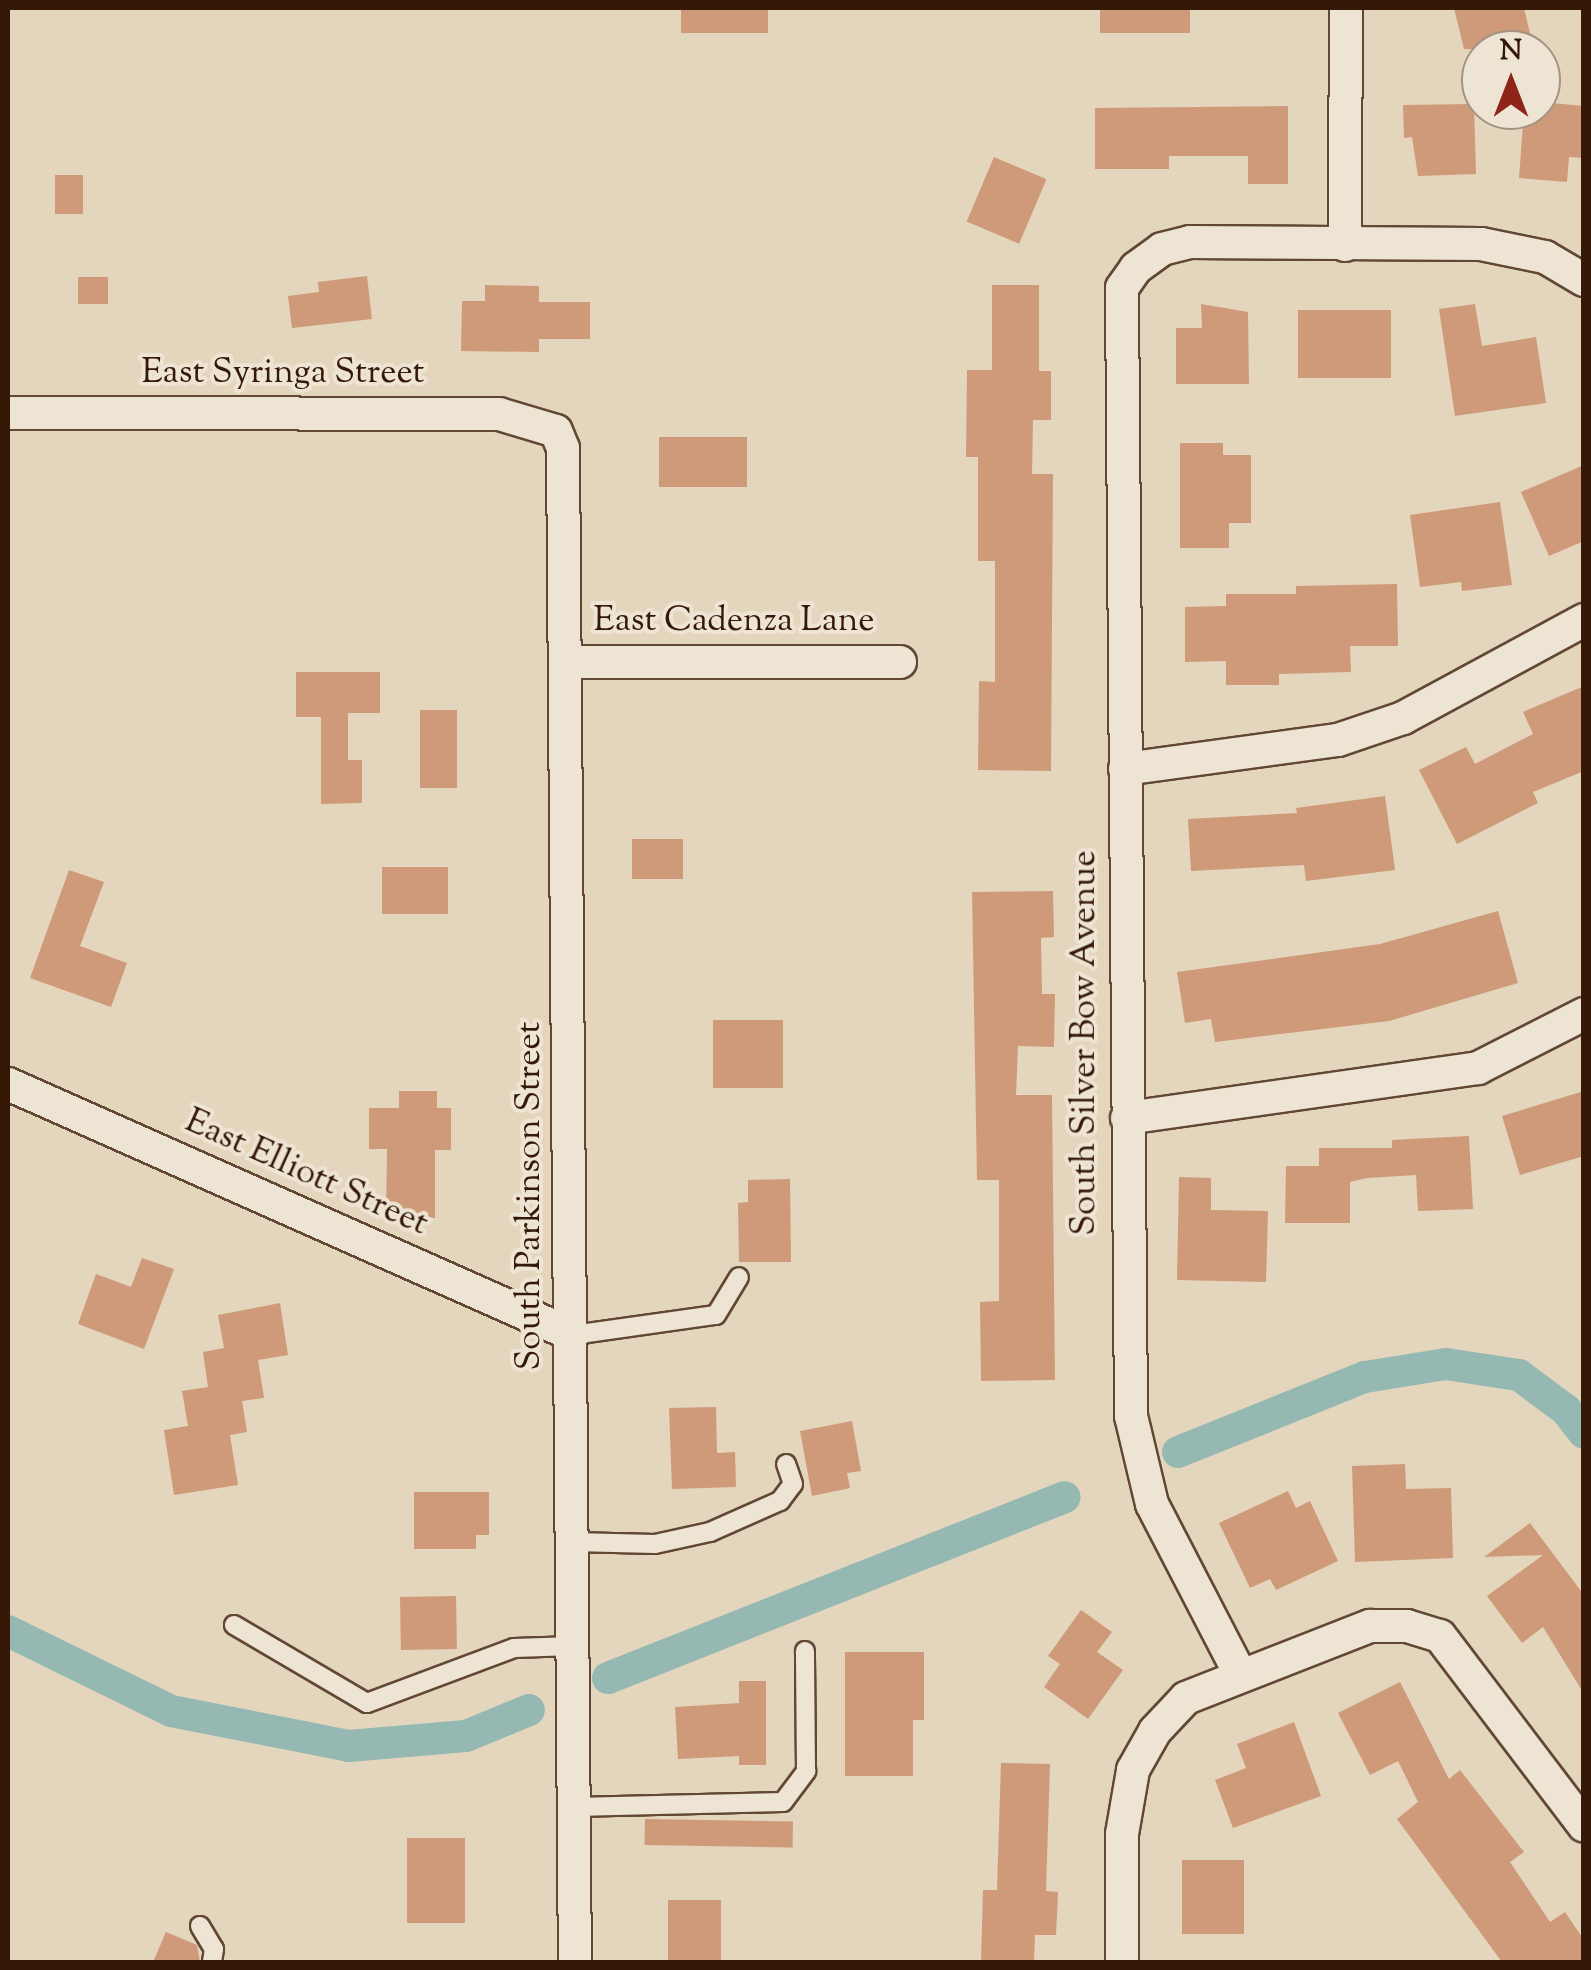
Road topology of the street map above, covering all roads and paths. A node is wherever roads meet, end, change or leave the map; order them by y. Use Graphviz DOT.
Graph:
graph roads {
  1 [pos="1346,8"];
  2 [pos="1345,246"];
  3 [pos="1584,280"];
  4 [pos="8,414"];
  5 [pos="556,431"];
  6 [pos="1584,620"];
  7 [pos="567,662"];
  8 [pos="900,662"];
  9 [pos="1125,769"];
  10 [pos="1584,1014"];
  11 [pos="8,1084"];
  12 [pos="1127,1118"];
  13 [pos="739,1277"];
  14 [pos="573,1336"];
  15 [pos="786,1464"];
  16 [pos="573,1542"];
  17 [pos="234,1625"];
  18 [pos="574,1646"];
  19 [pos="805,1650"];
  20 [pos="1239,1672"];
  21 [pos="574,1807"];
  22 [pos="1584,1826"];
  23 [pos="200,1926"];
  24 [pos="212,1962"];
  25 [pos="575,1962"];
  26 [pos="1122,1962"];
  1 -- 2 [label="street"];
  2 -- 3 [label="street, South Silver Bow Avenue"];
  2 -- 9 [label="street, South Silver Bow Avenue"];
  4 -- 5 [label="street, East Syringa Street"];
  5 -- 7 [label="street, South Parkinson Street"];
  6 -- 9 [label="street"];
  7 -- 8 [label="street, East Cadenza Lane"];
  7 -- 14 [label="street, South Parkinson Street"];
  9 -- 12 [label="street, South Silver Bow Avenue"];
  10 -- 12 [label="street"];
  11 -- 14 [label="street, East Elliott Street"];
  12 -- 20 [label="street, South Silver Bow Avenue"];
  13 -- 14 [label="lane"];
  14 -- 16 [label="street, South Parkinson Street"];
  15 -- 16 [label="lane"];
  16 -- 18 [label="street, South Parkinson Street"];
  17 -- 18 [label="lane"];
  18 -- 21 [label="street, South Parkinson Street"];
  19 -- 21 [label="lane"];
  20 -- 22 [label="street"];
  20 -- 26 [label="street"];
  21 -- 25 [label="street, South Parkinson Street"];
  23 -- 24 [label="lane"];
}
